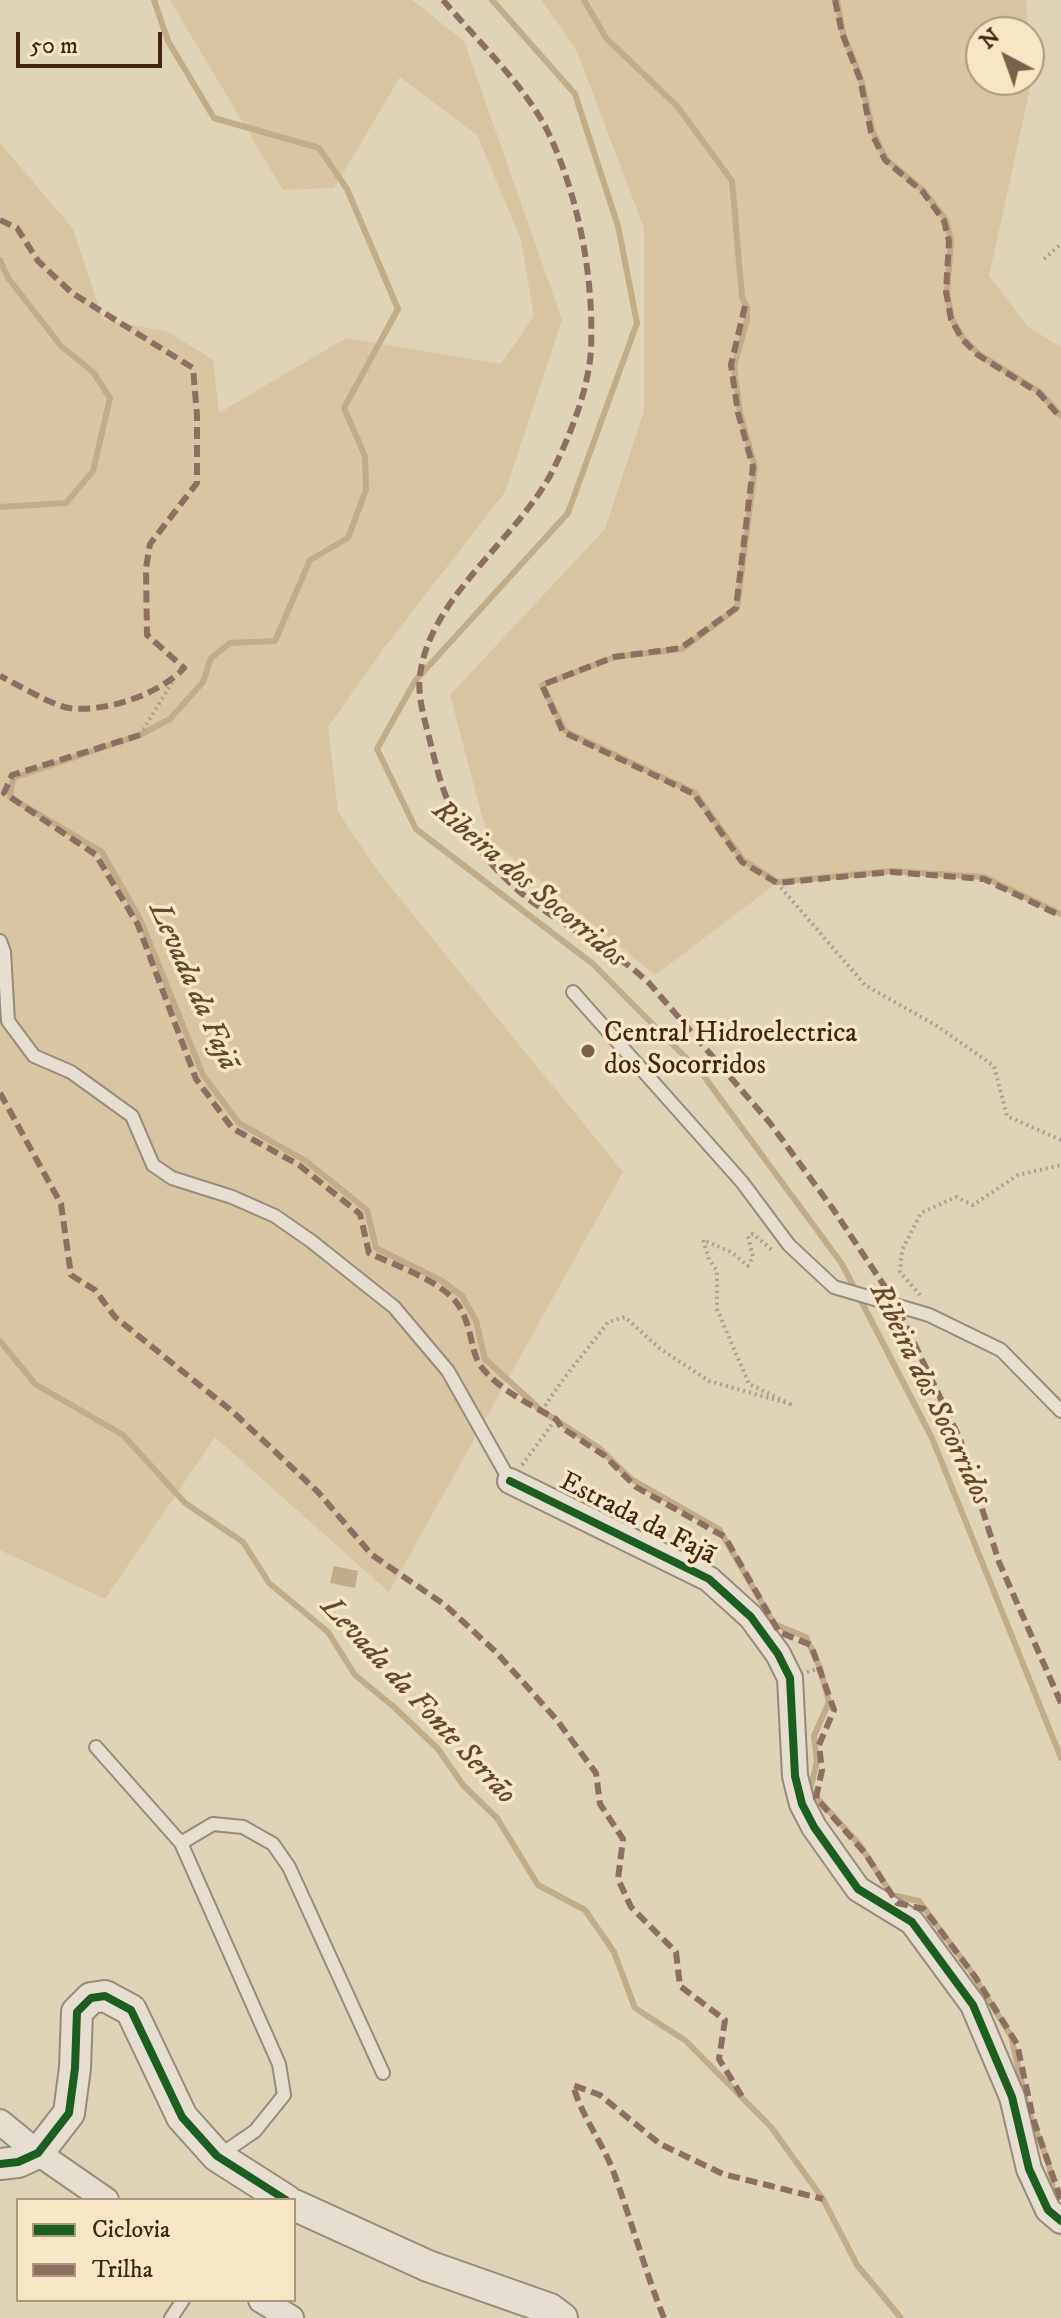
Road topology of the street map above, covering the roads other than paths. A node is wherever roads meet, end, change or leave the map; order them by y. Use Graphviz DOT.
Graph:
graph roads {
  1 [pos="0,941"];
  2 [pos="573,992"];
  3 [pos="1061,1411"];
  4 [pos="510,1481"];
  5 [pos="96,1747"];
  6 [pos="181,1843"];
  7 [pos="383,2073"];
  8 [pos="0,2122"];
  9 [pos="38,2153"];
  10 [pos="217,2156"];
  11 [pos="0,2164"];
  12 [pos="103,2198"];
  13 [pos="283,2198"];
  14 [pos="296,2206"];
  15 [pos="1061,2221"];
  16 [pos="264,2302"];
  17 [pos="291,2318"];
  18 [pos="562,2318"];
  1 -- 4 [label="lane"];
  2 -- 3 [label="lane"];
  4 -- 15 [label="street, Estrada da Fajã"];
  5 -- 6 [label="lane"];
  6 -- 7 [label="lane"];
  6 -- 10 [label="lane"];
  8 -- 9 [label="street"];
  9 -- 10 [label="street"];
  9 -- 11 [label="street"];
  9 -- 12 [label="street"];
  10 -- 13 [label="street"];
  14 -- 18 [label="street"];
  16 -- 17 [label="street"];
}
